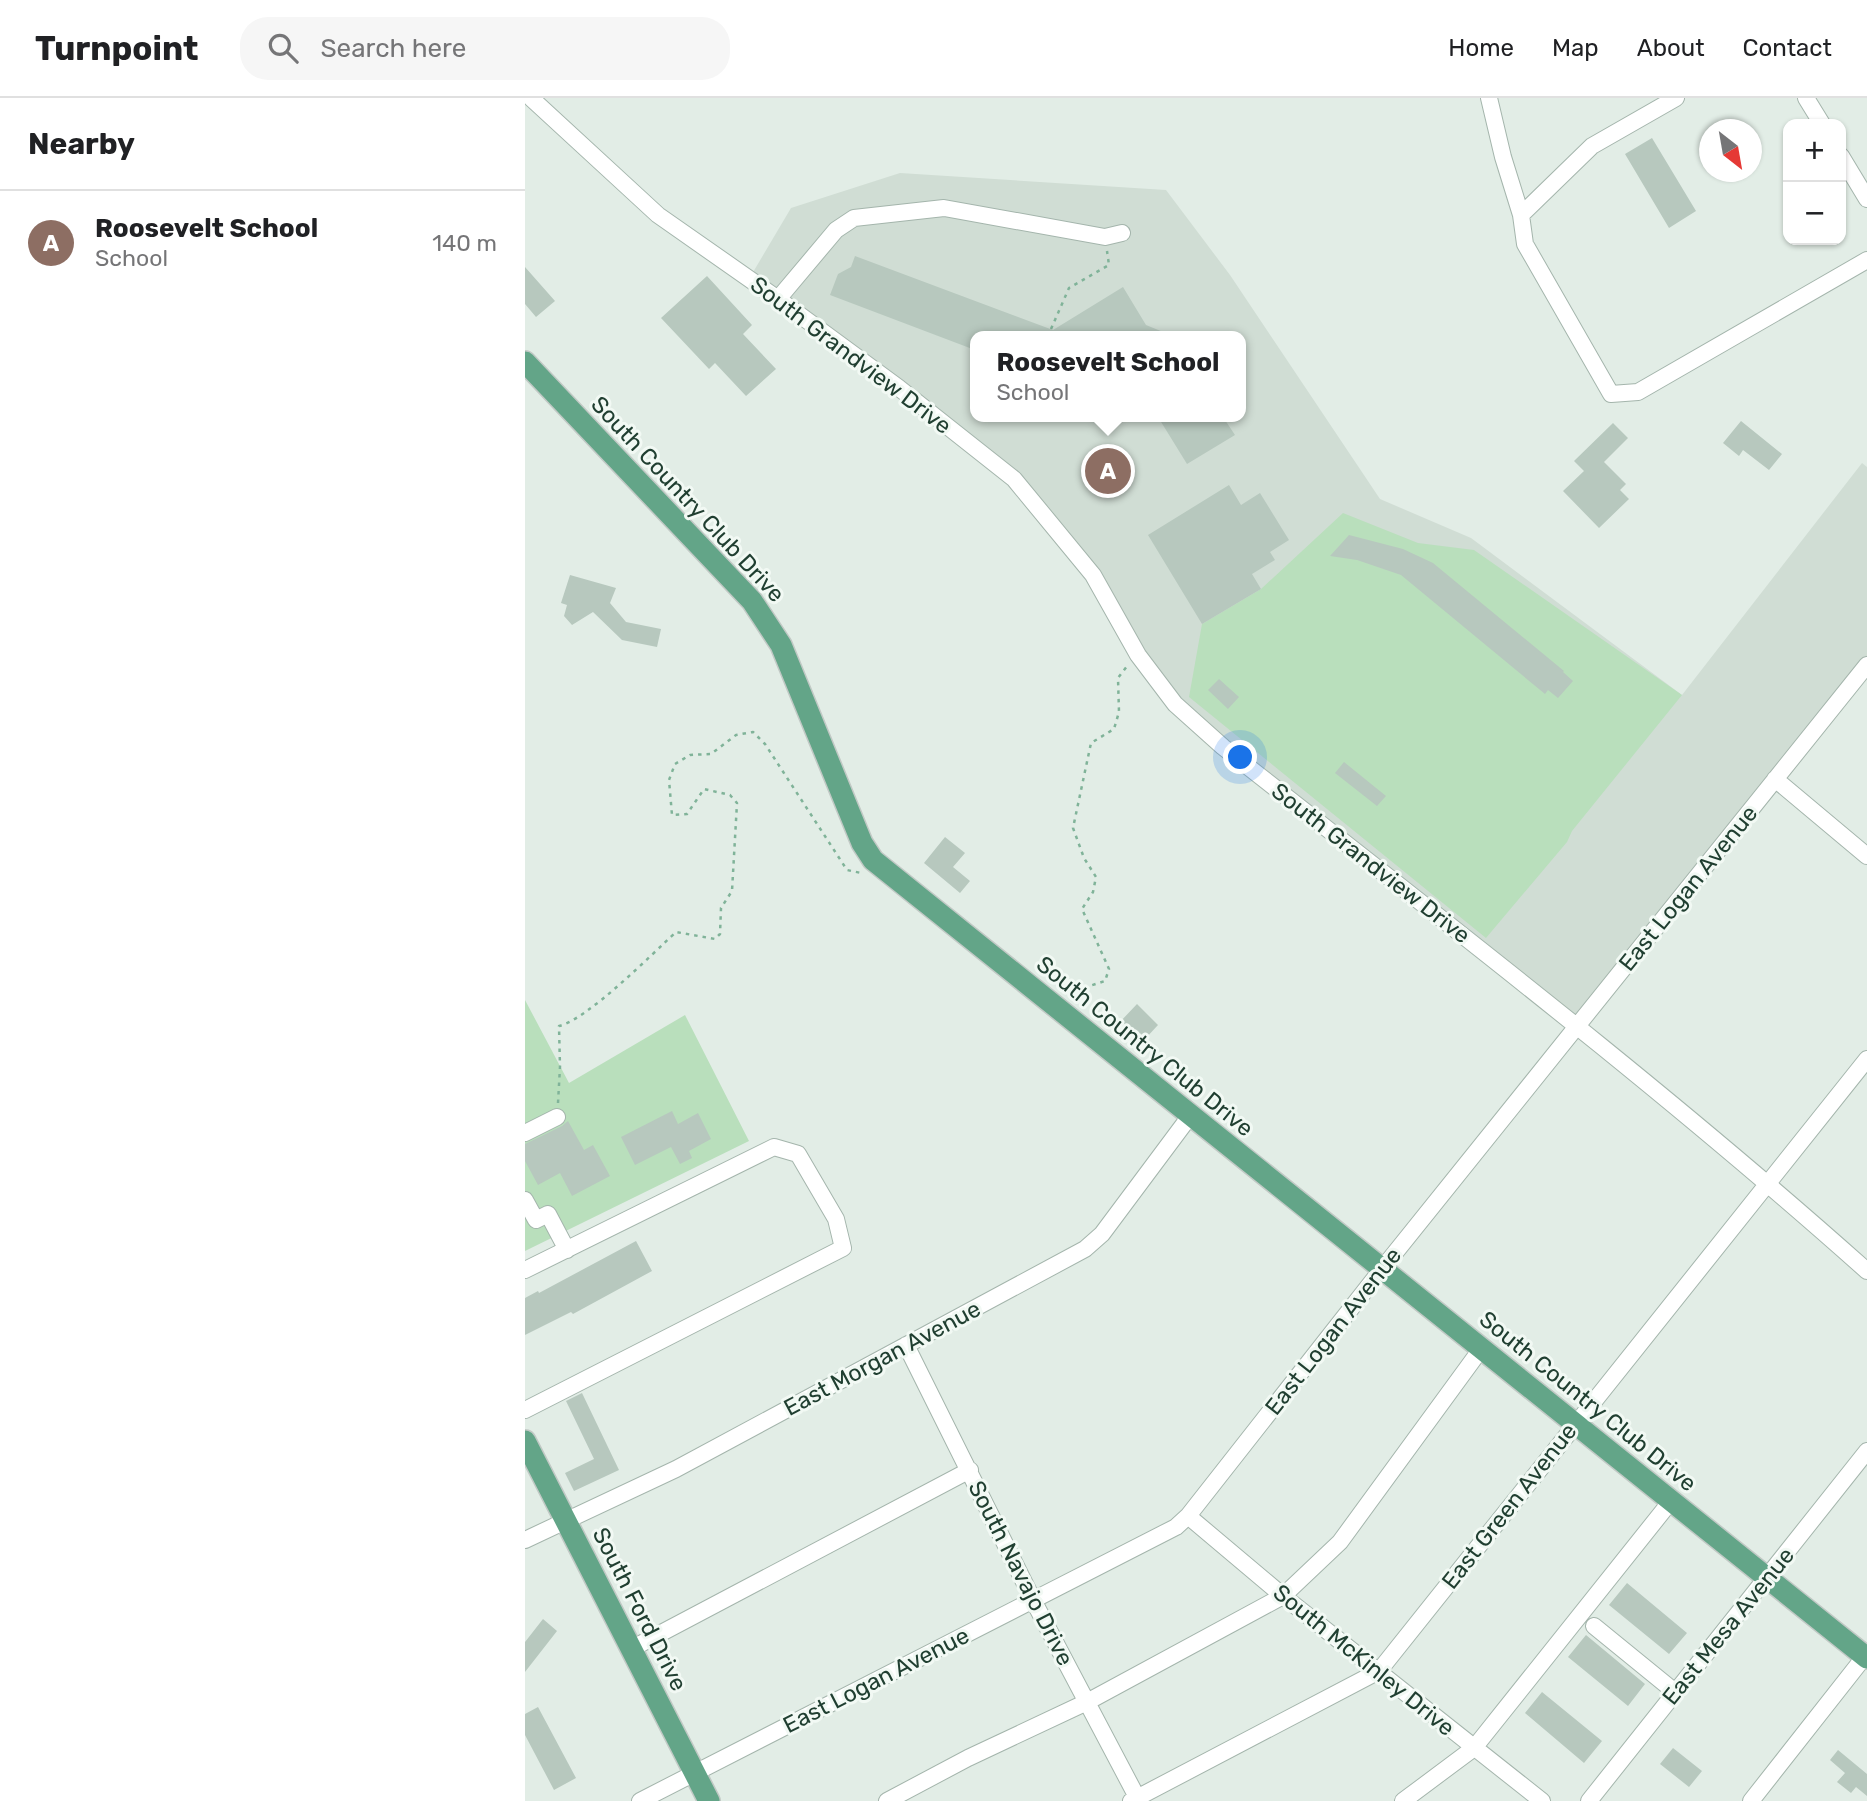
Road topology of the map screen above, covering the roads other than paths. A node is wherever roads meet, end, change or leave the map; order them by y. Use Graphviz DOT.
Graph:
graph roads {
  1 [pos="531,98"];
  2 [pos="1489,98"];
  3 [pos="1676,98"];
  4 [pos="1806,98"];
  5 [pos="1819,119"];
  6 [pos="1846,164"];
  7 [pos="1867,199"];
  8 [pos="1521,215"];
  9 [pos="1122,233"];
  10 [pos="1867,260"];
  11 [pos="778,299"];
  12 [pos="525,362"];
  13 [pos="1867,665"];
  14 [pos="1776,779"];
  15 [pos="1867,856"];
  16 [pos="1577,1027"];
  17 [pos="1867,1059"];
  18 [pos="1189,1115"];
  19 [pos="557,1117"];
  20 [pos="525,1133"];
  21 [pos="1768,1182"];
  22 [pos="525,1200"];
  23 [pos="567,1250"];
  24 [pos="1382,1269"];
  25 [pos="525,1270"];
  26 [pos="1867,1271"];
  27 [pos="906,1345"];
  28 [pos="1481,1349"];
  29 [pos="525,1410"];
  30 [pos="1574,1423"];
  31 [pos="525,1441"];
  32 [pos="1867,1451"];
  33 [pos="970,1470"];
  34 [pos="1671,1501"];
  35 [pos="1188,1516"];
  36 [pos="565,1519"];
  37 [pos="525,1540"];
  38 [pos="1766,1577"];
  39 [pos="1283,1596"];
  40 [pos="1033,1600"];
  41 [pos="1594,1626"];
  42 [pos="631,1649"];
  43 [pos="1866,1657"];
  44 [pos="1378,1671"];
  45 [pos="1675,1692"];
  46 [pos="1087,1702"];
  47 [pos="1474,1748"];
  48 [pos="695,1773"];
  49 [pos="1136,1800"];
  50 [pos="640,1801"];
  51 [pos="709,1801"];
  52 [pos="887,1801"];
  53 [pos="1403,1801"];
  54 [pos="1542,1801"];
  55 [pos="1589,1801"];
  56 [pos="1751,1801"];
  1 -- 11 [label="street, South Grandview Drive"];
  2 -- 8 [label="street"];
  3 -- 8 [label="street"];
  4 -- 5 [label="street"];
  6 -- 7 [label="street"];
  8 -- 10 [label="street"];
  9 -- 11 [label="street"];
  11 -- 16 [label="street, South Grandview Drive"];
  12 -- 18 [label="main road, South Country Club Drive"];
  13 -- 14 [label="street, East Logan Avenue"];
  14 -- 15 [label="street"];
  14 -- 16 [label="street, East Logan Avenue"];
  16 -- 21 [label="street, South Grandview Drive"];
  16 -- 24 [label="street, East Logan Avenue"];
  17 -- 21 [label="street, East Green Avenue"];
  18 -- 24 [label="main road, South Country Club Drive"];
  18 -- 27 [label="street, East Morgan Avenue"];
  19 -- 20 [label="street"];
  21 -- 26 [label="street, South Grandview Drive"];
  21 -- 30 [label="street, East Green Avenue"];
  22 -- 23 [label="street"];
  23 -- 25 [label="street"];
  23 -- 29 [label="street"];
  24 -- 28 [label="main road, South Country Club Drive"];
  24 -- 35 [label="street, East Logan Avenue"];
  27 -- 33 [label="street, South Navajo Drive"];
  27 -- 36 [label="street, East Morgan Avenue"];
  28 -- 30 [label="main road, South Country Club Drive"];
  28 -- 39 [label="street"];
  30 -- 34 [label="main road, South Country Club Drive"];
  30 -- 44 [label="street, East Green Avenue"];
  31 -- 36 [label="main road, South Ford Drive"];
  32 -- 38 [label="street, East Mesa Avenue"];
  33 -- 40 [label="street, South Navajo Drive"];
  33 -- 42 [label="street"];
  34 -- 38 [label="main road, South Country Club Drive"];
  34 -- 47 [label="street"];
  35 -- 39 [label="street, South McKinley Drive"];
  35 -- 40 [label="street, East Logan Avenue"];
  36 -- 37 [label="street, East Morgan Avenue"];
  36 -- 42 [label="main road, South Ford Drive"];
  38 -- 43 [label="main road, South Country Club Drive"];
  38 -- 45 [label="street, East Mesa Avenue"];
  39 -- 44 [label="street, South McKinley Drive"];
  39 -- 46 [label="street"];
  40 -- 46 [label="street, South Navajo Drive"];
  40 -- 48 [label="street, East Logan Avenue"];
  41 -- 45 [label="street"];
  42 -- 48 [label="main road, South Ford Drive"];
  43 -- 56 [label="street"];
  44 -- 47 [label="street, South McKinley Drive"];
  44 -- 49 [label="street, East Green Avenue"];
  45 -- 55 [label="street, East Mesa Avenue"];
  46 -- 49 [label="street, South Navajo Drive"];
  46 -- 52 [label="street"];
  47 -- 53 [label="street"];
  47 -- 54 [label="street, South McKinley Drive"];
  48 -- 50 [label="street, East Logan Avenue"];
  48 -- 51 [label="main road, South Ford Drive"];
}
